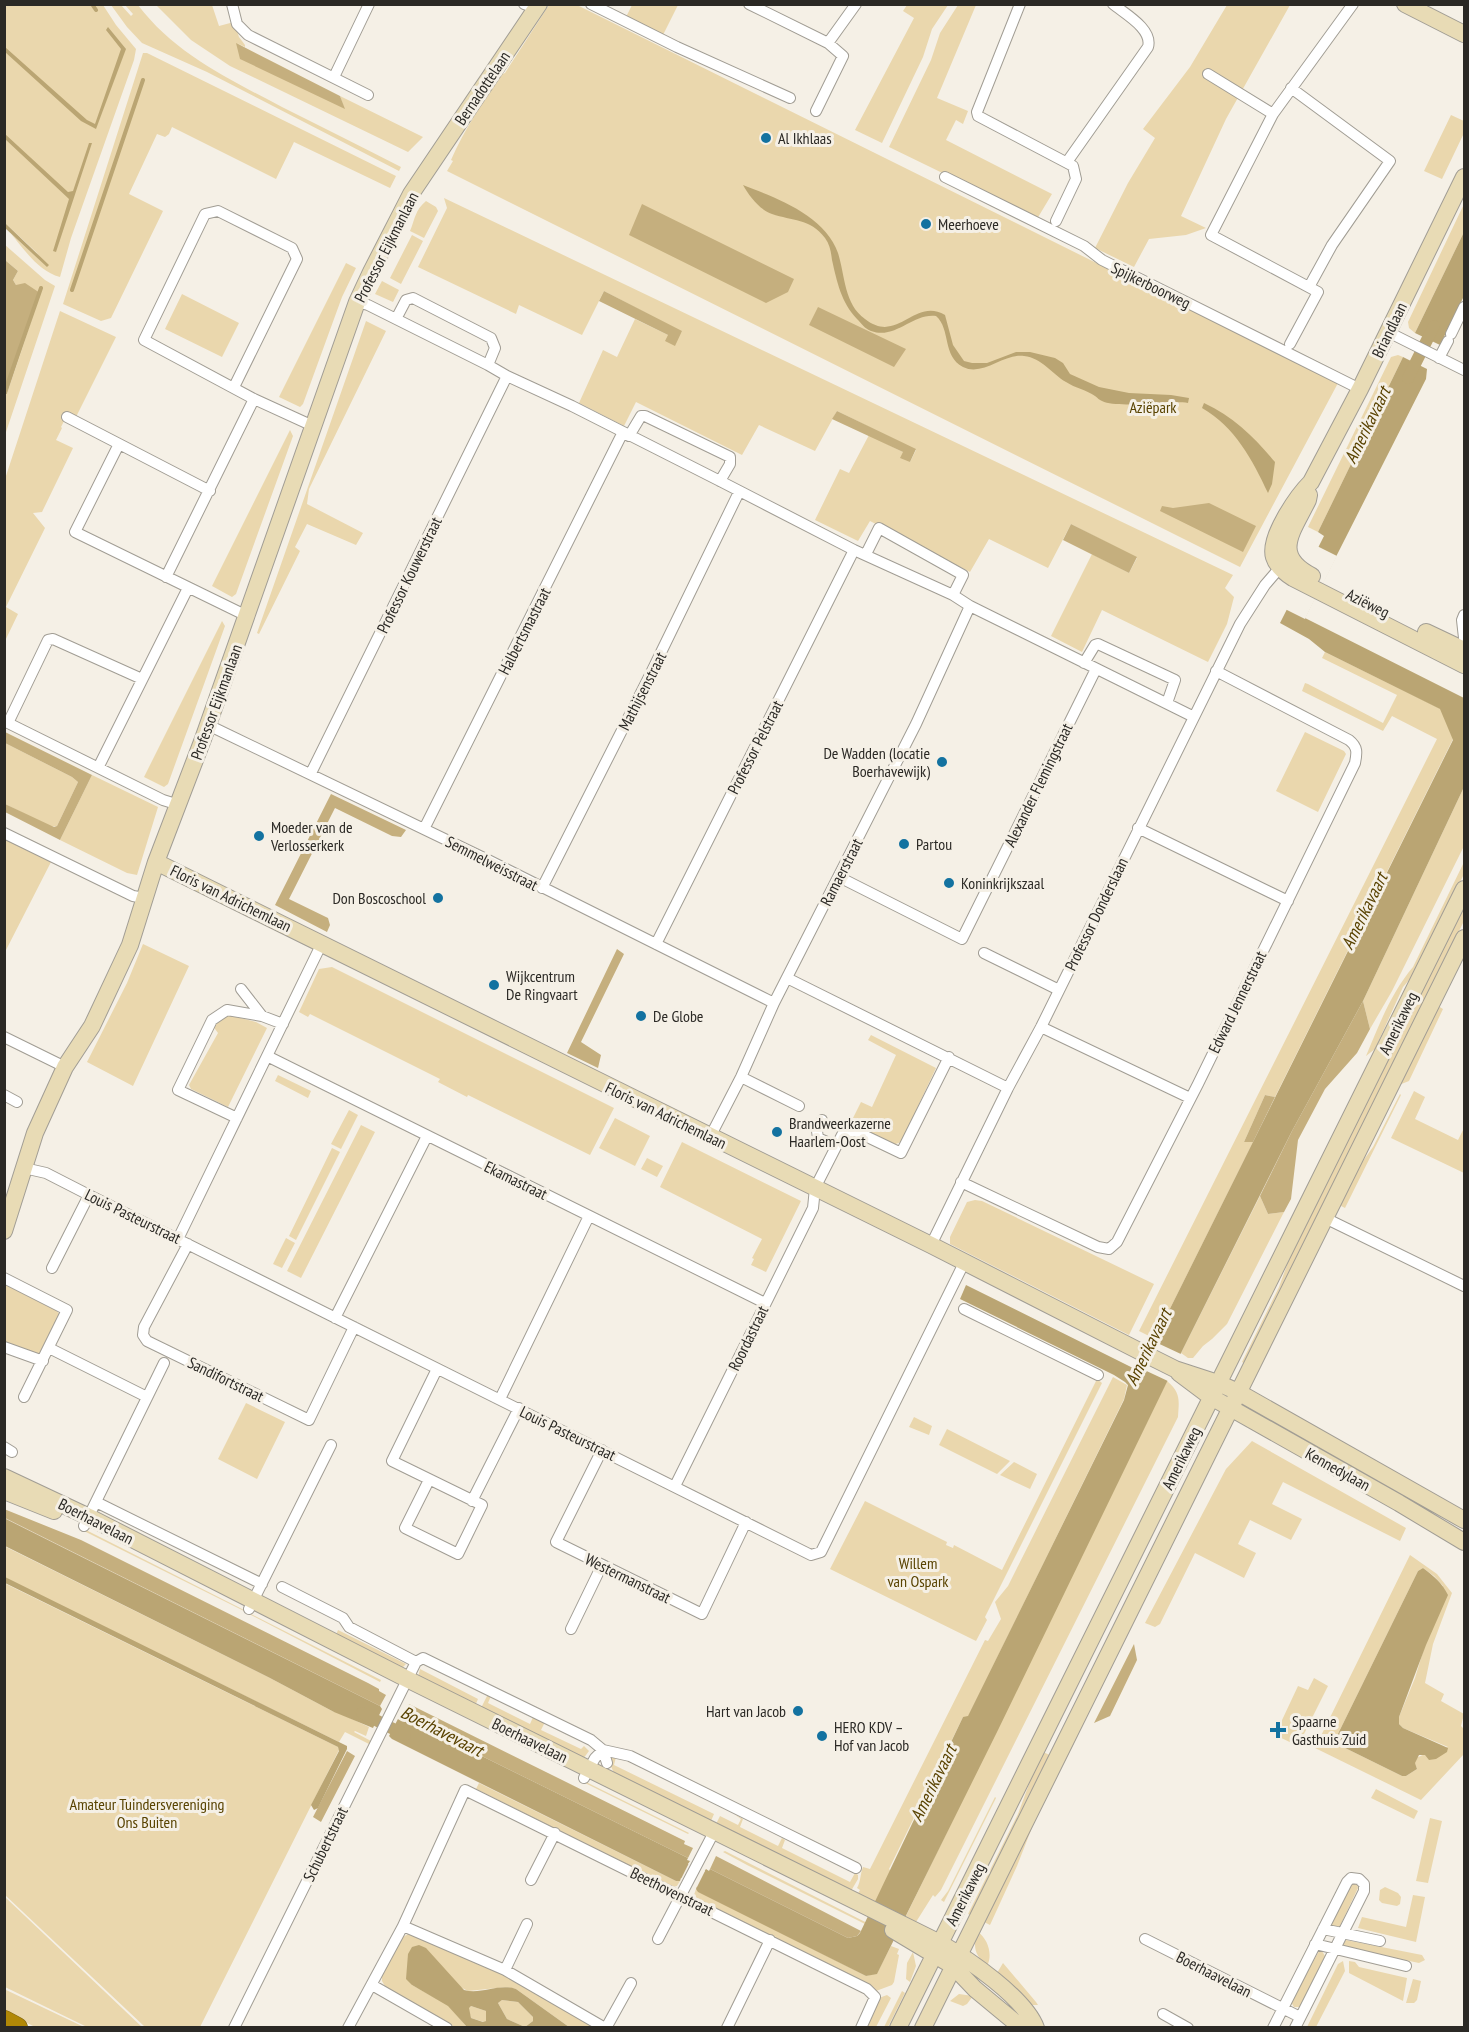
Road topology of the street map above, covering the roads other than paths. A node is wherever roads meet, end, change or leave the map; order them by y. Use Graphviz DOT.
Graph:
graph roads {
  1 [pos="232,4"];
  2 [pos="369,4"];
  3 [pos="591,4"];
  4 [pos="748,4"];
  5 [pos="856,4"];
  6 [pos="1020,4"];
  7 [pos="1113,4"];
  8 [pos="1353,4"];
  9 [pos="1405,4"];
  10 [pos="533,6"];
  11 [pos="1464,34"];
  12 [pos="828,43"];
  13 [pos="1208,74"];
  14 [pos="334,78"];
  15 [pos="1291,88"];
  16 [pos="368,95"];
  17 [pos="790,98"];
  18 [pos="816,111"];
  19 [pos="1273,114"];
  20 [pos="1067,162"];
  21 [pos="425,171"];
  22 [pos="945,177"];
  23 [pos="1464,177"];
  24 [pos="1056,221"];
  25 [pos="1309,287"];
  26 [pos="357,302"];
  27 [pos="1464,307"];
  28 [pos="396,320"];
  29 [pos="1388,333"];
  30 [pos="1290,344"];
  31 [pos="1438,357"];
  32 [pos="488,365"];
  33 [pos="1464,370"];
  34 [pos="507,376"];
  35 [pos="234,387"];
  36 [pos="1360,389"];
  37 [pos="254,399"];
  38 [pos="67,417"];
  39 [pos="313,426"];
  40 [pos="626,434"];
  41 [pos="119,444"];
  42 [pos="720,481"];
  43 [pos="210,491"];
  44 [pos="739,492"];
  45 [pos="854,550"];
  46 [pos="866,554"];
  47 [pos="1285,562"];
  48 [pos="166,577"];
  49 [pos="1323,587"];
  50 [pos="188,588"];
  51 [pos="953,596"];
  52 [pos="970,606"];
  53 [pos="1464,615"];
  54 [pos="246,616"];
  55 [pos="1464,638"];
  56 [pos="1464,650"];
  57 [pos="1084,663"];
  58 [pos="1464,665"];
  59 [pos="1096,669"];
  60 [pos="1216,671"];
  61 [pos="142,679"];
  62 [pos="1167,703"];
  63 [pos="1194,717"];
  64 [pos="208,725"];
  65 [pos="99,766"];
  66 [pos="311,773"];
  67 [pos="179,805"];
  68 [pos="1138,828"];
  69 [pos="424,829"];
  70 [pos="4,833"];
  71 [pos="156,862"];
  72 [pos="839,877"];
  73 [pos="542,888"];
  74 [pos="1464,889"];
  75 [pos="144,898"];
  76 [pos="1288,901"];
  77 [pos="1464,938"];
  78 [pos="322,943"];
  79 [pos="656,944"];
  80 [pos="984,953"];
  81 [pos="787,978"];
  82 [pos="241,989"];
  83 [pos="1059,990"];
  84 [pos="774,1003"];
  85 [pos="262,1016"];
  86 [pos="283,1024"];
  87 [pos="1041,1027"];
  88 [pos="4,1037"];
  89 [pos="267,1056"];
  90 [pos="949,1057"];
  91 [pos="65,1067"];
  92 [pos="741,1077"];
  93 [pos="1008,1088"];
  94 [pos="4,1095"];
  95 [pos="1190,1098"];
  96 [pos="17,1102"];
  97 [pos="799,1106"];
  98 [pos="237,1118"];
  99 [pos="822,1120"];
  100 [pos="427,1136"];
  101 [pos="710,1137"];
  102 [pos="836,1146"];
  103 [pos="24,1168"];
  104 [pos="961,1182"];
  105 [pos="815,1188"];
  106 [pos="89,1195"];
  107 [pos="589,1216"];
  108 [pos="1324,1218"];
  109 [pos="4,1232"];
  110 [pos="183,1241"];
  111 [pos="931,1245"];
  112 [pos="964,1263"];
  113 [pos="52,1268"];
  114 [pos="4,1278"];
  115 [pos="1464,1286"];
  116 [pos="765,1303"];
  117 [pos="964,1309"];
  118 [pos="335,1318"];
  119 [pos="354,1328"];
  120 [pos="4,1347"];
  121 [pos="49,1348"];
  122 [pos="43,1361"];
  123 [pos="164,1363"];
  124 [pos="437,1369"];
  125 [pos="1098,1375"];
  126 [pos="1215,1390"];
  127 [pos="1238,1392"];
  128 [pos="147,1397"];
  129 [pos="24,1398"];
  130 [pos="500,1399"];
  131 [pos="519,1408"];
  132 [pos="1230,1408"];
  133 [pos="332,1445"];
  134 [pos="602,1450"];
  135 [pos="4,1477"];
  136 [pos="429,1480"];
  137 [pos="675,1486"];
  138 [pos="4,1491"];
  139 [pos="472,1501"];
  140 [pos="90,1515"];
  141 [pos="1464,1521"];
  142 [pos="747,1522"];
  143 [pos="1464,1542"];
  144 [pos="602,1565"];
  145 [pos="262,1584"];
  146 [pos="282,1587"];
  147 [pos="251,1605"];
  148 [pos="571,1629"];
  149 [pos="416,1662"];
  150 [pos="405,1684"];
  151 [pos="603,1750"];
  152 [pos="607,1763"];
  153 [pos="586,1773"];
  154 [pos="555,1833"];
  155 [pos="711,1836"];
  156 [pos="855,1868"];
  157 [pos="531,1880"];
  158 [pos="681,1895"];
  159 [pos="527,1924"];
  160 [pos="403,1926"];
  161 [pos="1323,1929"];
  162 [pos="1342,1933"];
  163 [pos="658,1939"];
  164 [pos="1146,1939"];
  165 [pos="770,1940"];
  166 [pos="1380,1941"];
  167 [pos="1316,1944"];
  168 [pos="937,1949"];
  169 [pos="1334,1949"];
  170 [pos="956,1960"];
  171 [pos="1406,1965"];
  172 [pos="505,1970"];
  173 [pos="631,1983"];
  174 [pos="372,1985"];
  175 [pos="975,1989"];
  176 [pos="938,1996"];
  177 [pos="1283,2008"];
  178 [pos="1163,2014"];
  179 [pos="4,2021"];
  180 [pos="1297,2022"];
  181 [pos="17,2028"];
  182 [pos="234,2028"];
  183 [pos="348,2028"];
  184 [pos="447,2028"];
  185 [pos="606,2028"];
  186 [pos="727,2028"];
  187 [pos="861,2028"];
  188 [pos="898,2028"];
  189 [pos="923,2028"];
  190 [pos="1022,2028"];
  191 [pos="1036,2028"];
  192 [pos="1188,2028"];
  193 [pos="1273,2028"];
  1 -- 14 [label="street"];
  2 -- 14 [label="street"];
  3 -- 17 [label="street"];
  4 -- 12 [label="street"];
  5 -- 12 [label="street"];
  6 -- 20 [label="street"];
  7 -- 20 [label="street"];
  8 -- 15 [label="street"];
  9 -- 11 [label="street"];
  10 -- 21 [label="street, Bernadottelaan"];
  12 -- 18 [label="street"];
  13 -- 19 [label="street"];
  14 -- 16 [label="street"];
  15 -- 19 [label="street"];
  15 -- 25 [label="street"];
  19 -- 25 [label="street"];
  20 -- 24 [label="street"];
  21 -- 26 [label="street, Professor Eijkmanlaan"];
  22 -- 36 [label="street, Spijkerboorweg"];
  23 -- 29 [label="street, Briandlaan"];
  25 -- 30 [label="street"];
  26 -- 28 [label="street"];
  26 -- 39 [label="street, Professor Eijkmanlaan"];
  27 -- 31 [label="street"];
  28 -- 32 [label="street"];
  28 -- 32 [label="street"];
  29 -- 31 [label="street"];
  29 -- 36 [label="street, Briandlaan"];
  31 -- 33 [label="street"];
  32 -- 34 [label="street"];
  34 -- 40 [label="street"];
  34 -- 66 [label="street, Professor Kouwerstraat"];
  35 -- 35 [label="street"];
  35 -- 37 [label="street"];
  36 -- 47 [label="street, Briandlaan"];
  37 -- 39 [label="street"];
  37 -- 43 [label="street"];
  38 -- 41 [label="street"];
  39 -- 54 [label="street, Professor Eijkmanlaan"];
  40 -- 42 [label="street"];
  40 -- 42 [label="street, Halbertsmastraat"];
  40 -- 69 [label="street, Halbertsmastraat"];
  41 -- 43 [label="street"];
  41 -- 48 [label="street"];
  42 -- 44 [label="street"];
  43 -- 48 [label="street"];
  44 -- 45 [label="street"];
  44 -- 73 [label="street, Mathijsenstraat"];
  45 -- 46 [label="street"];
  45 -- 79 [label="street, Professor Pelstraat"];
  46 -- 51 [label="street"];
  46 -- 51 [label="street"];
  47 -- 49 [label="street, Aziëweg"];
  47 -- 60 [label="street, Professor Donderslaan"];
  48 -- 50 [label="street"];
  49 -- 56 [label="street, Aziëweg"];
  49 -- 58 [label="street, Aziëweg"];
  50 -- 54 [label="street"];
  50 -- 61 [label="street"];
  51 -- 52 [label="street"];
  52 -- 57 [label="street"];
  52 -- 72 [label="street, Ramaerstraat"];
  53 -- 55 [label="street"];
  54 -- 64 [label="street, Professor Eijkmanlaan"];
  57 -- 59 [label="street"];
  57 -- 62 [label="street"];
  59 -- 62 [label="street"];
  59 -- 72 [label="street, Alexander Flemingstraat"];
  60 -- 63 [label="street, Professor Donderslaan"];
  60 -- 76 [label="street, Edward Jennerstraat"];
  61 -- 65 [label="street"];
  61 -- 65 [label="street"];
  62 -- 63 [label="street"];
  63 -- 68 [label="street, Professor Donderslaan"];
  64 -- 66 [label="street, Semmelweisstraat"];
  64 -- 67 [label="street, Professor Eijkmanlaan"];
  65 -- 67 [label="street"];
  66 -- 69 [label="street, Semmelweisstraat"];
  67 -- 71 [label="street, Professor Eijkmanlaan"];
  68 -- 76 [label="street"];
  68 -- 83 [label="street, Professor Donderslaan"];
  69 -- 73 [label="street, Semmelweisstraat"];
  70 -- 75 [label="street"];
  71 -- 75 [label="street, Professor Eijkmanlaan"];
  71 -- 78 [label="street, Floris van Adrichemlaan"];
  72 -- 81 [label="street, Ramaerstraat"];
  73 -- 79 [label="street, Semmelweisstraat"];
  74 -- 126 [label="street, Amerikaweg"];
  75 -- 91 [label="street, Professor Eijkmanlaan"];
  76 -- 95 [label="street, Edward Jennerstraat"];
  77 -- 108 [label="street, Amerikaweg"];
  78 -- 86 [label="street"];
  78 -- 101 [label="street, Floris van Adrichemlaan"];
  79 -- 84 [label="street, Semmelweisstraat"];
  80 -- 83 [label="street"];
  81 -- 84 [label="street, Ramaerstraat"];
  81 -- 90 [label="street"];
  82 -- 85 [label="street"];
  83 -- 87 [label="street, Professor Donderslaan"];
  84 -- 92 [label="street, Ramaerstraat"];
  85 -- 86 [label="street"];
  85 -- 98 [label="street"];
  86 -- 89 [label="street"];
  87 -- 93 [label="street, Professor Donderslaan"];
  87 -- 95 [label="street"];
  88 -- 91 [label="street"];
  89 -- 98 [label="street"];
  89 -- 100 [label="street, Ekamastraat"];
  90 -- 93 [label="street"];
  90 -- 102 [label="street"];
  91 -- 103 [label="street, Professor Eijkmanlaan"];
  92 -- 97 [label="street"];
  92 -- 101 [label="street, Ramaerstraat"];
  93 -- 104 [label="street, Professor Donderslaan"];
  94 -- 96 [label="street"];
  95 -- 104 [label="street, Edward Jennerstraat"];
  98 -- 110 [label="street"];
  99 -- 102 [label="street"];
  100 -- 107 [label="street, Ekamastraat"];
  100 -- 118 [label="street"];
  101 -- 105 [label="street, Floris van Adrichemlaan"];
  102 -- 105 [label="street, Roordastraat"];
  103 -- 106 [label="street, Louis Pasteurstraat"];
  103 -- 109 [label="street, Professor Eijkmanlaan"];
  104 -- 111 [label="street, Professor Donderslaan"];
  105 -- 111 [label="street, Floris van Adrichemlaan"];
  105 -- 116 [label="street, Roordastraat"];
  106 -- 110 [label="street, Louis Pasteurstraat"];
  106 -- 113 [label="street"];
  107 -- 116 [label="street, Ekamastraat"];
  107 -- 130 [label="street"];
  108 -- 115 [label="street"];
  108 -- 127 [label="street, Amerikaweg"];
  110 -- 118 [label="street, Louis Pasteurstraat"];
  110 -- 119 [label="street, Sandifortstraat"];
  111 -- 112 [label="street, Floris van Adrichemlaan"];
  112 -- 126 [label="street, Floris van Adrichemlaan"];
  112 -- 142 [label="street, Louis Pasteurstraat"];
  114 -- 121 [label="street"];
  116 -- 137 [label="street, Roordastraat"];
  117 -- 125 [label="street"];
  118 -- 119 [label="street, Louis Pasteurstraat"];
  119 -- 124 [label="street, Louis Pasteurstraat"];
  120 -- 122 [label="street"];
  121 -- 122 [label="street"];
  121 -- 128 [label="street"];
  122 -- 129 [label="street"];
  123 -- 128 [label="street"];
  124 -- 130 [label="street, Louis Pasteurstraat"];
  124 -- 136 [label="street"];
  126 -- 127 [label="street, Kennedylaan"];
  126 -- 132 [label="street, Kennedylaan"];
  126 -- 168 [label="street, Amerikaweg"];
  127 -- 132 [label="street, Amerikaweg"];
  127 -- 141 [label="street, Kennedylaan"];
  128 -- 140 [label="street"];
  130 -- 131 [label="street, Louis Pasteurstraat"];
  131 -- 134 [label="street, Louis Pasteurstraat"];
  131 -- 139 [label="street"];
  132 -- 143 [label="street, Kennedylaan"];
  132 -- 170 [label="street, Amerikaweg"];
  133 -- 145 [label="street"];
  134 -- 137 [label="street, Louis Pasteurstraat"];
  134 -- 144 [label="street, Westermanstraat"];
  135 -- 140 [label="street, Boerhaavelaan"];
  136 -- 139 [label="street"];
  136 -- 139 [label="street"];
  137 -- 142 [label="street, Louis Pasteurstraat"];
  138 -- 140 [label="street, Boerhaavelaan"];
  140 -- 145 [label="street"];
  140 -- 147 [label="street, Boerhaavelaan"];
  142 -- 144 [label="street, Westermanstraat"];
  144 -- 148 [label="street"];
  145 -- 147 [label="street"];
  146 -- 149 [label="street"];
  147 -- 150 [label="street, Boerhaavelaan"];
  149 -- 150 [label="street, Schubertstraat"];
  149 -- 151 [label="street"];
  150 -- 153 [label="street, Boerhaavelaan"];
  150 -- 182 [label="street, Schubertstraat"];
  151 -- 152 [label="street"];
  151 -- 153 [label="street"];
  151 -- 156 [label="street"];
  153 -- 155 [label="street, Boerhaavelaan"];
  154 -- 157 [label="street"];
  154 -- 158 [label="street, Beethovenstraat"];
  154 -- 160 [label="street, Beethovenstraat"];
  155 -- 158 [label="street"];
  155 -- 168 [label="street, Boerhaavelaan"];
  158 -- 163 [label="street"];
  158 -- 165 [label="street, Beethovenstraat"];
  159 -- 172 [label="street"];
  160 -- 172 [label="street"];
  160 -- 174 [label="street"];
  161 -- 162 [label="street"];
  161 -- 162 [label="street, Boerhaavelaan"];
  161 -- 167 [label="street, Boerhaavelaan"];
  162 -- 166 [label="street"];
  162 -- 169 [label="street, Boerhaavelaan"];
  164 -- 177 [label="street, Boerhaavelaan"];
  165 -- 186 [label="street"];
  165 -- 187 [label="street, Beethovenstraat"];
  167 -- 169 [label="street"];
  167 -- 177 [label="street, Boerhaavelaan"];
  168 -- 170 [label="street, Boerhaavelaan"];
  168 -- 188 [label="street, Amerikaweg"];
  169 -- 171 [label="street"];
  169 -- 180 [label="street, Boerhaavelaan"];
  170 -- 175 [label="street, Boerhaavelaan"];
  170 -- 176 [label="street, Amerikaweg"];
  170 -- 191 [label="street, Boerhaavelaan"];
  172 -- 185 [label="street"];
  173 -- 185 [label="street"];
  174 -- 183 [label="street"];
  174 -- 184 [label="street"];
  175 -- 176 [label="street"];
  175 -- 190 [label="street, Boerhaavelaan"];
  176 -- 189 [label="street, Amerikaweg"];
  177 -- 180 [label="street, Boerhaavelaan"];
  177 -- 193 [label="street, Boerhaavelaan"];
  178 -- 192 [label="street"];
  179 -- 181 [label="highway"];
}
